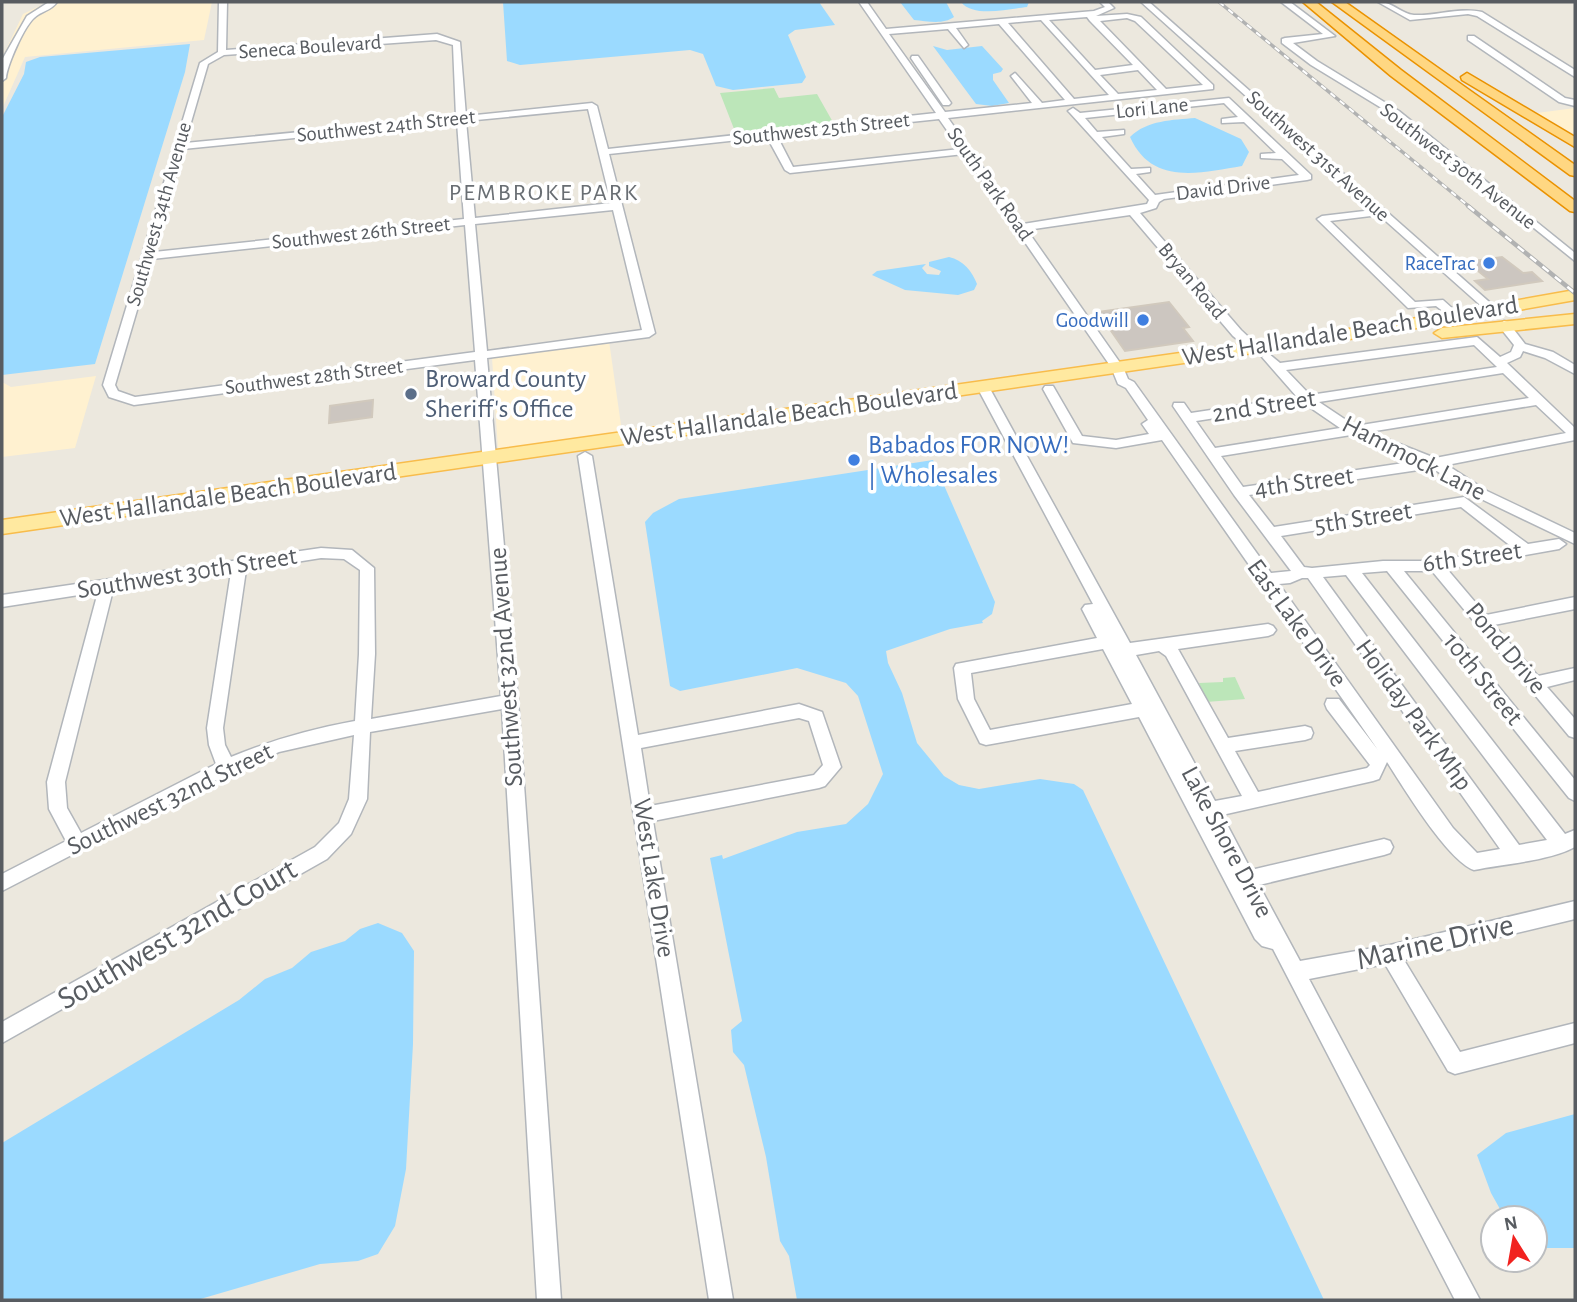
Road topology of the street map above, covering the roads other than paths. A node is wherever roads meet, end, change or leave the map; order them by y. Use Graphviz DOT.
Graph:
graph roads {
  1 [pos="2,2"];
  2 [pos="8,2"];
  3 [pos="53,2"];
  4 [pos="223,2"];
  5 [pos="863,2"];
  6 [pos="875,2"];
  7 [pos="1145,2"];
  8 [pos="1285,2"];
  9 [pos="1310,2"];
  10 [pos="1318,2"];
  11 [pos="1328,2"];
  12 [pos="1338,2"];
  13 [pos="1349,2"];
  14 [pos="1382,2"];
  15 [pos="1107,5"];
  16 [pos="1091,16"];
  17 [pos="1043,18"];
  18 [pos="1002,22"];
  19 [pos="950,26"];
  20 [pos="896,31"];
  21 [pos="884,32"];
  22 [pos="1471,38"];
  23 [pos="449,39"];
  24 [pos="964,45"];
  25 [pos="1419,51"];
  26 [pos="222,53"];
  27 [pos="1416,65"];
  28 [pos="1140,67"];
  29 [pos="1093,73"];
  30 [pos="1575,74"];
  31 [pos="1015,76"];
  32 [pos="2,78"];
  33 [pos="1164,92"];
  34 [pos="1115,97"];
  35 [pos="1069,103"];
  36 [pos="1575,103"];
  37 [pos="1042,105"];
  38 [pos="955,115"];
  39 [pos="943,116"];
  40 [pos="1077,116"];
  41 [pos="461,118"];
  42 [pos="1246,119"];
  43 [pos="1225,121"];
  44 [pos="1121,132"];
  45 [pos="770,133"];
  46 [pos="1095,135"];
  47 [pos="1575,142"];
  48 [pos="179,147"];
  49 [pos="968,151"];
  50 [pos="604,152"];
  51 [pos="1264,156"];
  52 [pos="1285,156"];
  53 [pos="1530,157"];
  54 [pos="1575,162"];
  55 [pos="1575,169"];
  56 [pos="1146,170"];
  57 [pos="1127,172"];
  58 [pos="1246,172"];
  59 [pos="1575,178"];
  60 [pos="1262,183"];
  61 [pos="1575,189"];
  62 [pos="1154,200"];
  63 [pos="617,206"];
  64 [pos="1575,208"];
  65 [pos="1133,212"];
  66 [pos="1380,212"];
  67 [pos="470,222"];
  68 [pos="1020,228"];
  69 [pos="147,257"];
  70 [pos="1575,258"];
  71 [pos="1575,295"];
  72 [pos="1536,301"];
  73 [pos="1492,310"];
  74 [pos="1575,319"];
  75 [pos="1460,324"];
  76 [pos="1504,325"];
  77 [pos="1296,341"];
  78 [pos="1520,346"];
  79 [pos="1253,348"];
  80 [pos="481,355"];
  81 [pos="1273,362"];
  82 [pos="1503,365"];
  83 [pos="1575,370"];
  84 [pos="1120,376"];
  85 [pos="109,386"];
  86 [pos="1049,389"];
  87 [pos="982,393"];
  88 [pos="1306,399"];
  89 [pos="1539,400"];
  90 [pos="1183,412"];
  91 [pos="793,420"];
  92 [pos="1354,431"];
  93 [pos="1575,436"];
  94 [pos="1213,453"];
  95 [pos="585,456"];
  96 [pos="490,463"];
  97 [pos="1434,463"];
  98 [pos="1239,492"];
  99 [pos="219,503"];
  100 [pos="2,527"];
  101 [pos="1270,533"];
  102 [pos="1575,539"];
  103 [pos="2,541"];
  104 [pos="1559,544"];
  105 [pos="1524,549"];
  106 [pos="239,565"];
  107 [pos="1387,566"];
  108 [pos="1436,566"];
  109 [pos="1350,569"];
  110 [pos="1306,572"];
  111 [pos="1267,579"];
  112 [pos="107,585"];
  113 [pos="2,601"];
  114 [pos="1575,603"];
  115 [pos="1483,621"];
  116 [pos="1268,630"];
  117 [pos="1117,644"];
  118 [pos="1163,645"];
  119 [pos="1575,674"];
  120 [pos="1537,683"];
  121 [pos="510,701"];
  122 [pos="1334,704"];
  123 [pos="1150,708"];
  124 [pos="364,727"];
  125 [pos="1575,731"];
  126 [pos="1305,733"];
  127 [pos="632,743"];
  128 [pos="1224,746"];
  129 [pos="226,767"];
  130 [pos="1575,793"];
  131 [pos="1254,801"];
  132 [pos="645,815"];
  133 [pos="1210,817"];
  134 [pos="1569,841"];
  135 [pos="77,843"];
  136 [pos="1384,847"];
  137 [pos="1516,856"];
  138 [pos="1241,881"];
  139 [pos="2,883"];
  140 [pos="1575,910"];
  141 [pos="1390,954"];
  142 [pos="1294,972"];
  143 [pos="1575,1032"];
  144 [pos="2,1033"];
  145 [pos="549,1300"];
  146 [pos="721,1300"];
  147 [pos="1468,1300"];
  1 -- 2 [label="street"];
  3 -- 32 [label="street"];
  4 -- 26 [label="street, Seneca Boulevard"];
  5 -- 21 [label="street, South Park Road"];
  6 -- 20 [label="street"];
  7 -- 66 [label="street, Southwest 31st Avenue"];
  8 -- 70 [label="street, Southwest 30th Avenue"];
  9 -- 64 [label="highway"];
  10 -- 53 [label="highway"];
  11 -- 27 [label="highway"];
  12 -- 55 [label="highway"];
  13 -- 25 [label="highway"];
  14 -- 30 [label="street"];
  15 -- 16 [label="street"];
  16 -- 17 [label="street"];
  16 -- 28 [label="street"];
  16 -- 33 [label="street, Southwest 25th Street"];
  17 -- 18 [label="street"];
  17 -- 29 [label="street"];
  18 -- 19 [label="street"];
  18 -- 35 [label="street"];
  19 -- 20 [label="street"];
  19 -- 24 [label="street"];
  20 -- 21 [label="street"];
  20 -- 38 [label="street"];
  21 -- 39 [label="street, South Park Road"];
  22 -- 36 [label="street"];
  23 -- 26 [label="street, Seneca Boulevard"];
  23 -- 41 [label="street, Southwest 32nd Avenue"];
  25 -- 47 [label="highway"];
  25 -- 54 [label="highway"];
  26 -- 48 [label="street, Southwest 34th Avenue"];
  27 -- 53 [label="highway"];
  27 -- 59 [label="highway"];
  28 -- 29 [label="street"];
  28 -- 33 [label="street"];
  29 -- 34 [label="street"];
  31 -- 37 [label="street"];
  33 -- 34 [label="street, Southwest 25th Street"];
  34 -- 35 [label="street, Southwest 25th Street"];
  35 -- 37 [label="street, Southwest 25th Street"];
  35 -- 40 [label="street"];
  37 -- 38 [label="street, Southwest 25th Street"];
  38 -- 39 [label="street, Southwest 25th Street"];
  39 -- 45 [label="street, Southwest 25th Street"];
  39 -- 49 [label="street, South Park Road"];
  40 -- 42 [label="street, Lori Lane"];
  40 -- 46 [label="street"];
  41 -- 48 [label="street, Southwest 24th Street"];
  41 -- 50 [label="street, Southwest 24th Street"];
  41 -- 67 [label="street, Southwest 32nd Avenue"];
  42 -- 43 [label="street"];
  42 -- 52 [label="street"];
  44 -- 46 [label="street"];
  45 -- 49 [label="street"];
  45 -- 50 [label="street, Southwest 25th Street"];
  46 -- 57 [label="street"];
  48 -- 69 [label="street, Southwest 34th Avenue"];
  49 -- 68 [label="street, South Park Road"];
  50 -- 63 [label="street"];
  51 -- 52 [label="street"];
  52 -- 60 [label="street, David Drive"];
  53 -- 61 [label="highway"];
  56 -- 57 [label="street"];
  57 -- 62 [label="street"];
  58 -- 60 [label="street"];
  60 -- 62 [label="street, David Drive"];
  62 -- 65 [label="street, David Drive"];
  63 -- 67 [label="street, Southwest 26th Street"];
  63 -- 80 [label="street, Southwest 28th Street"];
  65 -- 68 [label="street, David Drive"];
  65 -- 79 [label="street, Bryan Road"];
  66 -- 73 [label="street, Southwest 31st Avenue"];
  66 -- 75 [label="street"];
  67 -- 69 [label="street, Southwest 26th Street"];
  67 -- 80 [label="street, Southwest 32nd Avenue"];
  68 -- 84 [label="street, South Park Road"];
  69 -- 85 [label="street, Southwest 34th Avenue"];
  71 -- 72 [label="main road, West Hallandale Beach Boulevard"];
  72 -- 73 [label="main road, West Hallandale Beach Boulevard"];
  72 -- 76 [label="main road"];
  73 -- 75 [label="main road"];
  74 -- 76 [label="main road, West Hallandale Beach Boulevard"];
  75 -- 76 [label="main road, West Hallandale Beach Boulevard"];
  75 -- 77 [label="main road, West Hallandale Beach Boulevard"];
  75 -- 81 [label="main road, West Hallandale Beach Boulevard"];
  76 -- 78 [label="street"];
  77 -- 79 [label="main road, West Hallandale Beach Boulevard"];
  77 -- 81 [label="main road"];
  78 -- 82 [label="street"];
  78 -- 83 [label="street"];
  79 -- 84 [label="main road, West Hallandale Beach Boulevard"];
  80 -- 85 [label="street, Southwest 28th Street"];
  80 -- 96 [label="street, Southwest 32nd Avenue"];
  81 -- 82 [label="street"];
  81 -- 84 [label="main road, West Hallandale Beach Boulevard"];
  81 -- 88 [label="street, Hammock Lane"];
  82 -- 88 [label="street, 2nd Street"];
  82 -- 89 [label="street"];
  84 -- 86 [label="main road, West Hallandale Beach Boulevard"];
  84 -- 86 [label="street"];
  84 -- 87 [label="main road, West Hallandale Beach Boulevard"];
  84 -- 111 [label="street, East Lake Drive"];
  86 -- 87 [label="main road, West Hallandale Beach Boulevard"];
  87 -- 91 [label="main road, West Hallandale Beach Boulevard"];
  87 -- 91 [label="main road, West Hallandale Beach Boulevard"];
  87 -- 117 [label="street, Lake Shore Drive"];
  88 -- 90 [label="street, 2nd Street"];
  88 -- 92 [label="street, Hammock Lane"];
  89 -- 92 [label="street"];
  89 -- 93 [label="street"];
  90 -- 94 [label="street, Holiday Park Mhp"];
  91 -- 95 [label="main road, West Hallandale Beach Boulevard"];
  91 -- 96 [label="main road, West Hallandale Beach Boulevard"];
  92 -- 94 [label="street"];
  92 -- 97 [label="street, Hammock Lane"];
  93 -- 97 [label="street, 4th Street"];
  94 -- 98 [label="street, Holiday Park Mhp"];
  95 -- 96 [label="main road, West Hallandale Beach Boulevard"];
  95 -- 127 [label="street, West Lake Drive"];
  96 -- 99 [label="main road, West Hallandale Beach Boulevard"];
  96 -- 99 [label="main road, West Hallandale Beach Boulevard"];
  96 -- 121 [label="street, Southwest 32nd Avenue"];
  97 -- 98 [label="street, 4th Street"];
  97 -- 102 [label="street, Hammock Lane"];
  98 -- 101 [label="street, Holiday Park Mhp"];
  99 -- 100 [label="main road, West Hallandale Beach Boulevard"];
  99 -- 103 [label="main road, West Hallandale Beach Boulevard"];
  101 -- 105 [label="street, 5th Street"];
  101 -- 110 [label="street, Holiday Park Mhp"];
  104 -- 105 [label="street, 6th Street"];
  105 -- 108 [label="street, 6th Street"];
  106 -- 112 [label="street, Southwest 30th Street"];
  106 -- 124 [label="street, Southwest 30th Street"];
  106 -- 129 [label="street"];
  107 -- 108 [label="street, 6th Street"];
  107 -- 109 [label="street, 6th Street"];
  107 -- 130 [label="street, 10th Street"];
  108 -- 115 [label="street, Pond Drive"];
  109 -- 110 [label="street, 6th Street"];
  109 -- 134 [label="street"];
  110 -- 111 [label="street"];
  110 -- 137 [label="street, Holiday Park Mhp"];
  111 -- 137 [label="street, East Lake Drive"];
  112 -- 113 [label="street, Southwest 30th Street"];
  112 -- 135 [label="street"];
  114 -- 115 [label="street"];
  115 -- 120 [label="street, Pond Drive"];
  116 -- 118 [label="street"];
  117 -- 118 [label="street"];
  117 -- 123 [label="street, Lake Shore Drive"];
  117 -- 123 [label="street"];
  118 -- 128 [label="street"];
  119 -- 120 [label="street"];
  120 -- 125 [label="street, Pond Drive"];
  121 -- 124 [label="street, Southwest 32nd Street"];
  121 -- 145 [label="street, Southwest 32nd Avenue"];
  122 -- 131 [label="street"];
  123 -- 133 [label="street, Lake Shore Drive"];
  124 -- 129 [label="street, Southwest 32nd Street"];
  124 -- 144 [label="street, Southwest 32nd Court"];
  126 -- 128 [label="street"];
  127 -- 132 [label="street, West Lake Drive"];
  127 -- 132 [label="street"];
  128 -- 131 [label="street"];
  129 -- 135 [label="street, Southwest 32nd Street"];
  131 -- 133 [label="street"];
  132 -- 146 [label="street, West Lake Drive"];
  133 -- 138 [label="street, Lake Shore Drive"];
  134 -- 137 [label="street"];
  135 -- 139 [label="street, Southwest 32nd Street"];
  136 -- 138 [label="street"];
  138 -- 142 [label="street, Lake Shore Drive"];
  140 -- 141 [label="street, Marine Drive"];
  141 -- 142 [label="street, Marine Drive"];
  141 -- 143 [label="street"];
  142 -- 147 [label="street, Lake Shore Drive"];
}
